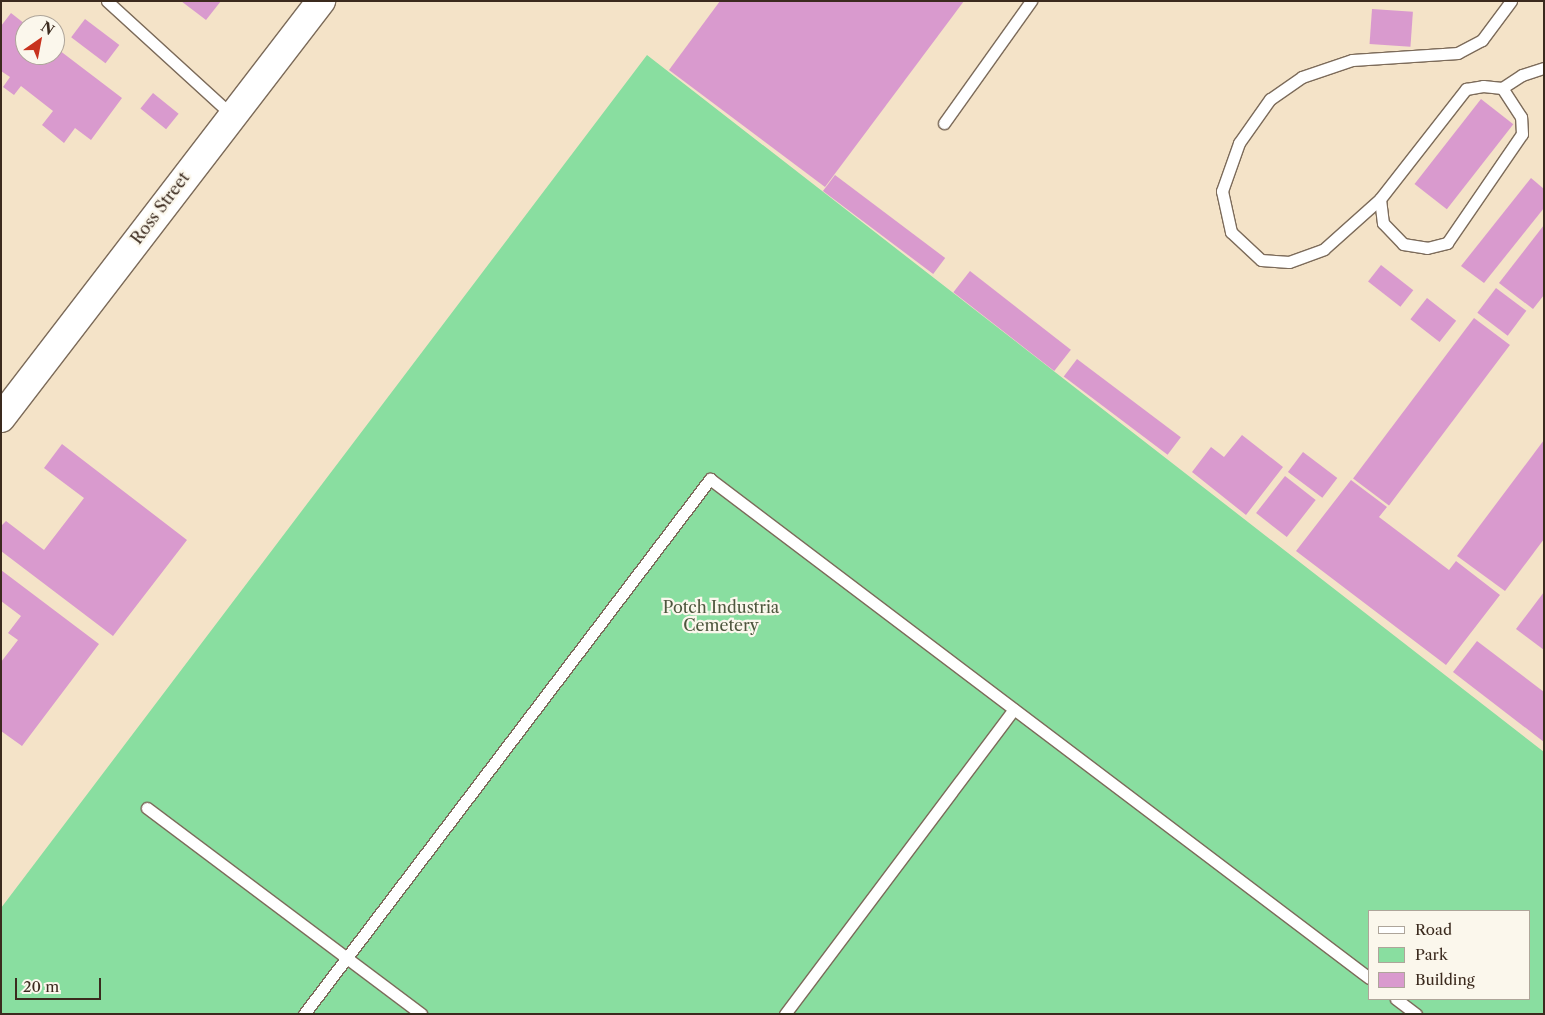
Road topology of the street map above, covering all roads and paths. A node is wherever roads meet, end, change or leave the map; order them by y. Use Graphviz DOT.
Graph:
graph roads {
  1 [pos="107,1"];
  2 [pos="321,1"];
  3 [pos="1031,1"];
  4 [pos="1510,1"];
  5 [pos="1544,68"];
  6 [pos="1502,88"];
  7 [pos="232,115"];
  8 [pos="944,123"];
  9 [pos="1380,199"];
  10 [pos="1,418"];
  11 [pos="1014,709"];
  12 [pos="147,808"];
  13 [pos="346,958"];
  14 [pos="1368,977"];
  15 [pos="1397,1000"];
  16 [pos="304,1014"];
  17 [pos="421,1014"];
  18 [pos="785,1014"];
  19 [pos="1416,1014"];
  1 -- 7 [label="lane"];
  2 -- 7 [label="street, Ross Street"];
  3 -- 8 [label="lane"];
  4 -- 9 [label="lane"];
  5 -- 6 [label="lane"];
  6 -- 9 [label="lane"];
  6 -- 9 [label="lane"];
  7 -- 10 [label="street, Ross Street"];
  11 -- 13 [label="lane"];
  11 -- 14 [label="lane"];
  11 -- 18 [label="lane"];
  12 -- 13 [label="lane"];
  13 -- 16 [label="lane"];
  13 -- 17 [label="lane"];
  15 -- 19 [label="lane"];
}
